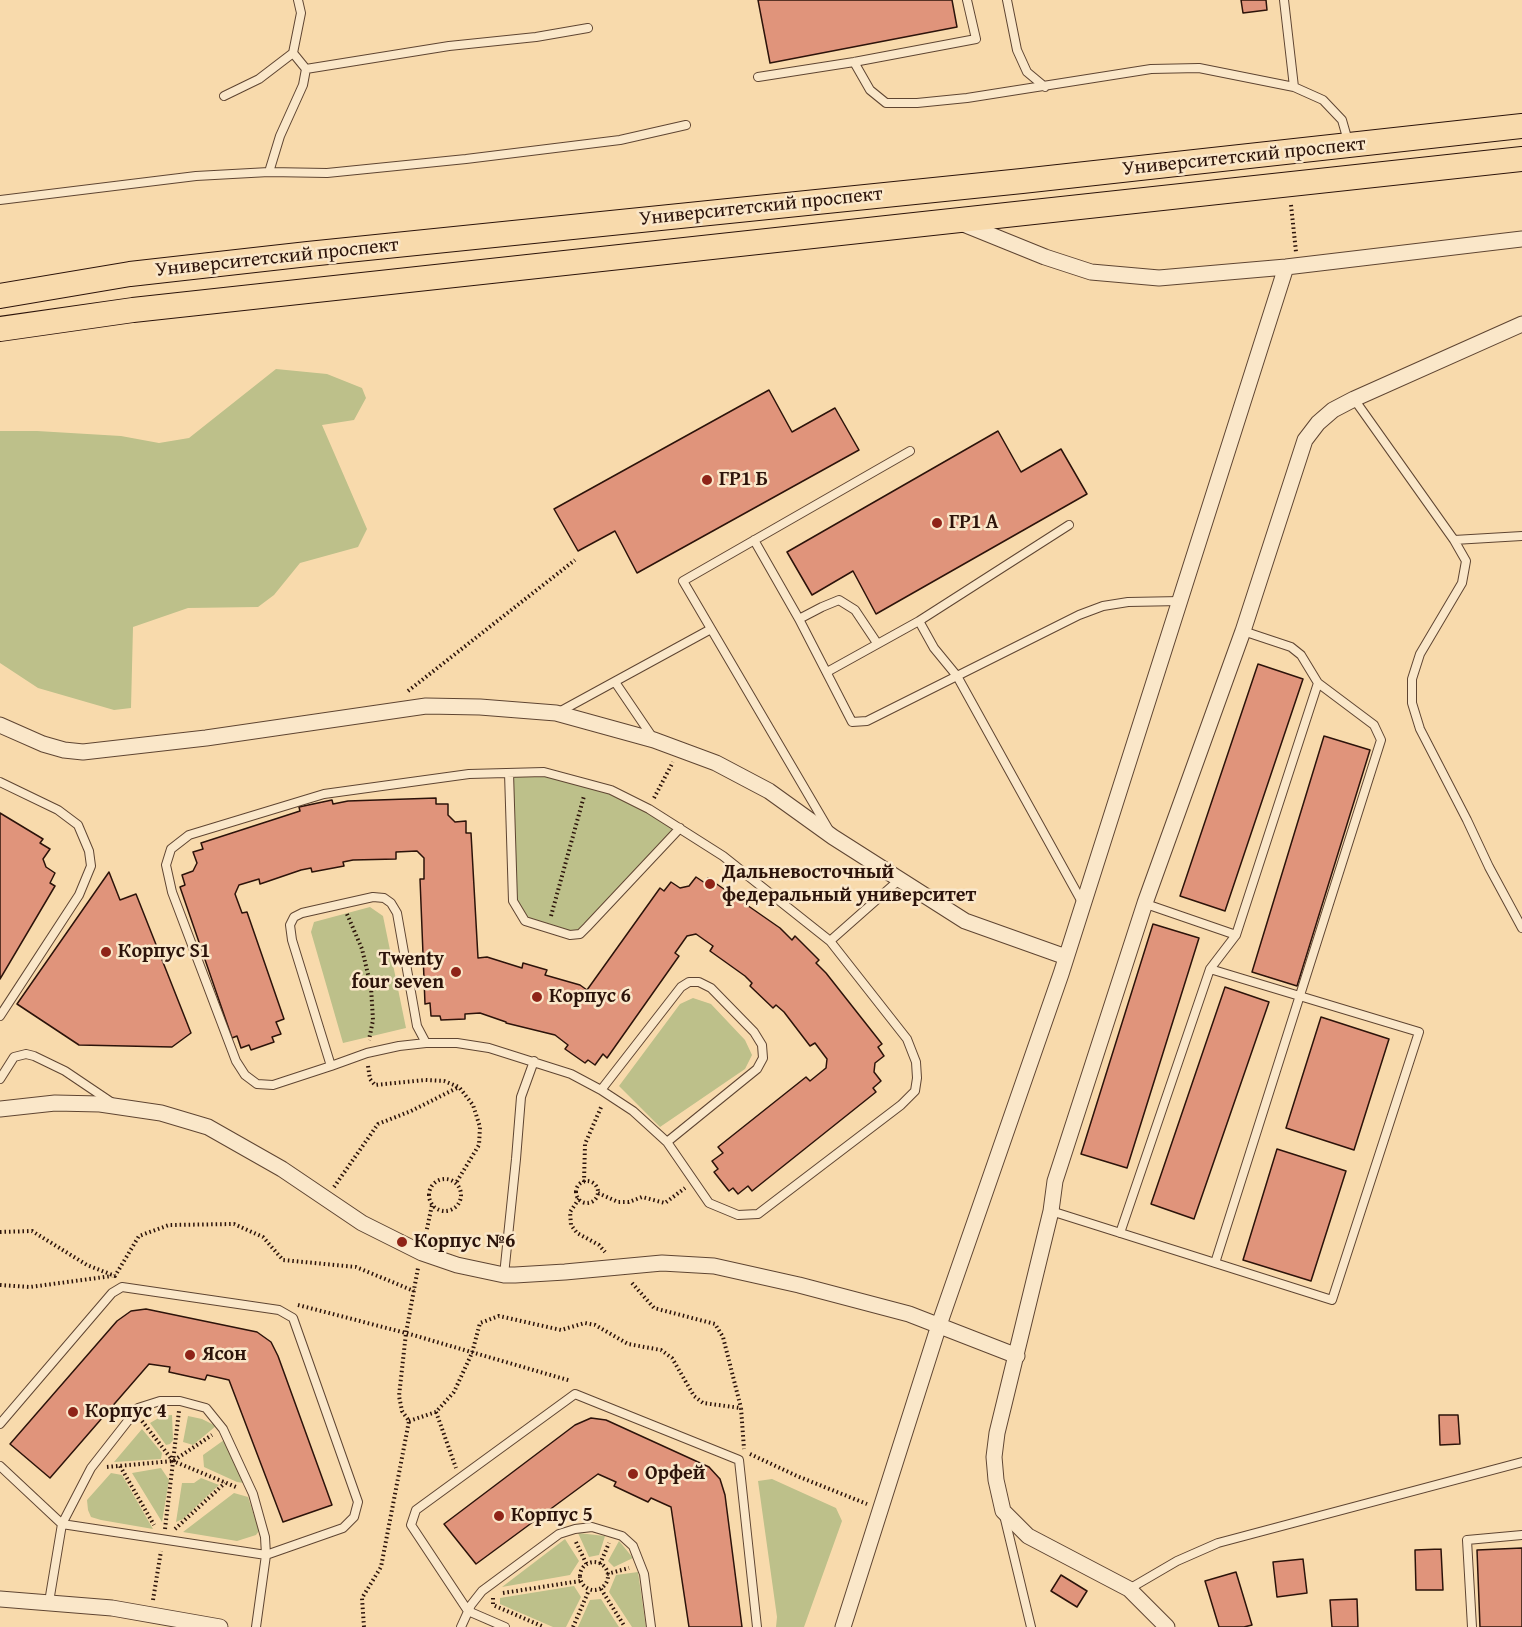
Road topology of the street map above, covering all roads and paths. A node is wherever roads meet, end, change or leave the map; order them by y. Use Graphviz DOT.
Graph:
graph roads {
  1 [pos="298,0"];
  2 [pos="967,0"];
  3 [pos="1007,0"];
  4 [pos="1284,0"];
  5 [pos="588,28"];
  6 [pos="293,53"];
  7 [pos="854,62"];
  8 [pos="306,69"];
  9 [pos="758,77"];
  10 [pos="1045,87"];
  11 [pos="1294,87"];
  12 [pos="224,96"];
  13 [pos="686,126"];
  14 [pos="1522,126"];
  15 [pos="1349,145"];
  16 [pos="1522,159"];
  17 [pos="269,172"];
  18 [pos="949,188"];
  19 [pos="1290,199"];
  20 [pos="0,200"];
  21 [pos="953,220"];
  22 [pos="1522,239"];
  23 [pos="1292,267"];
  24 [pos="0,296"];
  25 [pos="1522,324"];
  26 [pos="0,329"];
  27 [pos="1354,399"];
  28 [pos="910,451"];
  29 [pos="1069,525"];
  30 [pos="1522,536"];
  31 [pos="754,540"];
  32 [pos="1454,540"];
  33 [pos="575,560"];
  34 [pos="1181,601"];
  35 [pos="799,619"];
  36 [pos="919,621"];
  37 [pos="711,629"];
  38 [pos="1243,631"];
  39 [pos="877,643"];
  40 [pos="827,672"];
  41 [pos="957,676"];
  42 [pos="615,682"];
  43 [pos="1318,683"];
  44 [pos="382,712"];
  45 [pos="556,713"];
  46 [pos="0,725"];
  47 [pos="654,740"];
  48 [pos="678,750"];
  49 [pos="509,773"];
  50 [pos="0,782"];
  51 [pos="588,784"];
  52 [pos="649,809"];
  53 [pos="680,828"];
  54 [pos="833,837"];
  55 [pos="899,880"];
  56 [pos="348,902"];
  57 [pos="1083,904"];
  58 [pos="1146,904"];
  59 [pos="548,928"];
  60 [pos="1522,928"];
  61 [pos="1236,935"];
  62 [pos="830,941"];
  63 [pos="1066,957"];
  64 [pos="1210,969"];
  65 [pos="1300,997"];
  66 [pos="0,1016"];
  67 [pos="426,1043"];
  68 [pos="367,1053"];
  69 [pos="534,1061"];
  70 [pos="331,1066"];
  71 [pos="0,1079"];
  72 [pos="459,1087"];
  73 [pos="604,1092"];
  74 [pos="117,1106"];
  75 [pos="0,1109"];
  76 [pos="667,1142"];
  77 [pos="584,1182"];
  78 [pos="693,1182"];
  79 [pos="456,1183"];
  80 [pos="598,1193"];
  81 [pos="579,1199"];
  82 [pos="325,1200"];
  83 [pos="432,1206"];
  84 [pos="1051,1210"];
  85 [pos="0,1232"];
  86 [pos="1120,1233"];
  87 [pos="422,1253"];
  88 [pos="1215,1263"];
  89 [pos="618,1267"];
  90 [pos="504,1275"];
  91 [pos="116,1276"];
  92 [pos="127,1278"];
  93 [pos="0,1285"];
  94 [pos="414,1292"];
  95 [pos="293,1304"];
  96 [pos="939,1325"];
  97 [pos="406,1333"];
  98 [pos="472,1353"];
  99 [pos="1017,1356"];
  100 [pos="574,1383"];
  101 [pos="180,1401"];
  102 [pos="741,1408"];
  103 [pos="135,1411"];
  104 [pos="436,1412"];
  105 [pos="410,1421"];
  106 [pos="0,1424"];
  107 [pos="223,1429"];
  108 [pos="735,1448"];
  109 [pos="745,1452"];
  110 [pos="173,1461"];
  111 [pos="1522,1461"];
  112 [pos="0,1466"];
  113 [pos="120,1466"];
  114 [pos="91,1468"];
  115 [pos="460,1478"];
  116 [pos="225,1483"];
  117 [pos="253,1494"];
  118 [pos="880,1508"];
  119 [pos="1003,1511"];
  120 [pos="62,1524"];
  121 [pos="570,1530"];
  122 [pos="614,1533"];
  123 [pos="1522,1535"];
  124 [pos="163,1540"];
  125 [pos="266,1555"];
  126 [pos="600,1564"];
  127 [pos="587,1565"];
  128 [pos="641,1565"];
  129 [pos="607,1574"];
  130 [pos="580,1581"];
  131 [pos="601,1589"];
  132 [pos="1129,1589"];
  133 [pos="589,1590"];
  134 [pos="0,1599"];
  135 [pos="49,1602"];
  136 [pos="468,1611"];
  137 [pos="151,1614"];
  138 [pos="220,1627"];
  139 [pos="256,1627"];
  140 [pos="364,1627"];
  141 [pos="461,1627"];
  142 [pos="505,1627"];
  143 [pos="544,1627"];
  144 [pos="573,1627"];
  145 [pos="625,1627"];
  146 [pos="651,1627"];
  147 [pos="757,1627"];
  148 [pos="843,1627"];
  149 [pos="1031,1627"];
  150 [pos="1167,1627"];
  151 [pos="1472,1627"];
  1 -- 6 [label="lane"];
  2 -- 7 [label="lane"];
  3 -- 10 [label="lane"];
  4 -- 11 [label="lane"];
  5 -- 8 [label="lane"];
  6 -- 8 [label="lane"];
  6 -- 12 [label="lane"];
  7 -- 9 [label="lane"];
  7 -- 10 [label="lane"];
  8 -- 17 [label="lane"];
  10 -- 11 [label="lane"];
  11 -- 15 [label="lane"];
  13 -- 17 [label="lane"];
  14 -- 15 [label="main road, Университетский проспект"];
  15 -- 18 [label="main road, Университетский проспект"];
  16 -- 21 [label="main road, Университетский проспект"];
  17 -- 20 [label="lane"];
  18 -- 21 [label="main road"];
  18 -- 24 [label="main road, Университетский проспект"];
  19 -- 23 [label="path"];
  21 -- 23 [label="street"];
  21 -- 26 [label="main road, Университетский проспект"];
  22 -- 23 [label="street"];
  23 -- 34 [label="street"];
  25 -- 27 [label="street"];
  27 -- 32 [label="lane"];
  27 -- 38 [label="street"];
  28 -- 31 [label="lane"];
  29 -- 36 [label="lane"];
  30 -- 32 [label="lane"];
  31 -- 35 [label="lane"];
  31 -- 37 [label="lane"];
  32 -- 60 [label="lane"];
  33 -- 44 [label="path"];
  34 -- 41 [label="lane"];
  34 -- 57 [label="street"];
  35 -- 39 [label="lane"];
  35 -- 40 [label="lane"];
  36 -- 39 [label="lane"];
  36 -- 41 [label="lane"];
  37 -- 42 [label="lane"];
  37 -- 54 [label="lane"];
  38 -- 43 [label="lane"];
  38 -- 58 [label="street"];
  39 -- 40 [label="lane"];
  40 -- 41 [label="lane"];
  41 -- 57 [label="lane"];
  42 -- 45 [label="lane"];
  42 -- 47 [label="lane"];
  43 -- 61 [label="lane"];
  43 -- 65 [label="lane"];
  44 -- 45 [label="street"];
  44 -- 46 [label="street"];
  45 -- 47 [label="street"];
  47 -- 48 [label="street"];
  48 -- 52 [label="path"];
  48 -- 54 [label="street"];
  49 -- 51 [label="lane"];
  49 -- 59 [label="lane"];
  49 -- 70 [label="lane"];
  50 -- 66 [label="lane"];
  51 -- 52 [label="lane"];
  51 -- 59 [label="path"];
  52 -- 53 [label="lane"];
  53 -- 59 [label="lane"];
  53 -- 62 [label="lane"];
  54 -- 55 [label="street"];
  55 -- 62 [label="lane"];
  55 -- 63 [label="street"];
  56 -- 67 [label="lane"];
  56 -- 68 [label="path"];
  56 -- 70 [label="lane"];
  57 -- 63 [label="street"];
  58 -- 61 [label="lane"];
  58 -- 84 [label="street"];
  61 -- 64 [label="lane"];
  62 -- 78 [label="lane"];
  63 -- 96 [label="street"];
  64 -- 65 [label="lane"];
  64 -- 86 [label="lane"];
  65 -- 88 [label="lane"];
  65 -- 88 [label="lane"];
  67 -- 68 [label="lane"];
  67 -- 69 [label="lane"];
  68 -- 70 [label="lane"];
  68 -- 72 [label="path"];
  69 -- 73 [label="lane"];
  69 -- 90 [label="lane"];
  71 -- 74 [label="lane"];
  72 -- 79 [label="path"];
  72 -- 82 [label="path"];
  73 -- 76 [label="lane"];
  73 -- 76 [label="lane"];
  73 -- 77 [label="path"];
  74 -- 75 [label="street"];
  74 -- 82 [label="street"];
  76 -- 78 [label="lane"];
  77 -- 80 [label="path"];
  77 -- 81 [label="path"];
  78 -- 80 [label="path"];
  79 -- 83 [label="path"];
  79 -- 83 [label="path"];
  80 -- 81 [label="path"];
  81 -- 89 [label="path"];
  82 -- 87 [label="street"];
  83 -- 87 [label="path"];
  84 -- 86 [label="lane"];
  84 -- 99 [label="street"];
  85 -- 91 [label="path"];
  86 -- 88 [label="lane"];
  87 -- 90 [label="street"];
  87 -- 94 [label="path"];
  89 -- 90 [label="street"];
  89 -- 96 [label="street"];
  89 -- 102 [label="path"];
  91 -- 92 [label="path"];
  91 -- 93 [label="path"];
  91 -- 94 [label="path"];
  94 -- 97 [label="path"];
  95 -- 97 [label="path"];
  96 -- 99 [label="street"];
  96 -- 118 [label="street"];
  97 -- 98 [label="path"];
  97 -- 105 [label="path"];
  98 -- 100 [label="path"];
  98 -- 102 [label="path"];
  98 -- 104 [label="path"];
  99 -- 119 [label="street"];
  101 -- 103 [label="lane"];
  101 -- 107 [label="lane"];
  101 -- 110 [label="path"];
  102 -- 109 [label="path"];
  103 -- 110 [label="path"];
  103 -- 114 [label="lane"];
  104 -- 105 [label="path"];
  104 -- 115 [label="path"];
  105 -- 140 [label="path"];
  106 -- 125 [label="lane"];
  107 -- 110 [label="path"];
  107 -- 117 [label="lane"];
  108 -- 109 [label="path"];
  109 -- 118 [label="path"];
  110 -- 113 [label="path"];
  110 -- 116 [label="path"];
  110 -- 124 [label="path"];
  111 -- 132 [label="lane"];
  112 -- 120 [label="lane"];
  113 -- 114 [label="path"];
  113 -- 124 [label="path"];
  114 -- 120 [label="lane"];
  115 -- 136 [label="lane"];
  115 -- 147 [label="lane"];
  116 -- 117 [label="path"];
  116 -- 124 [label="path"];
  117 -- 125 [label="lane"];
  118 -- 148 [label="street"];
  119 -- 132 [label="street"];
  119 -- 149 [label="lane"];
  120 -- 124 [label="lane"];
  120 -- 135 [label="lane"];
  121 -- 122 [label="lane"];
  121 -- 127 [label="path"];
  121 -- 136 [label="lane"];
  122 -- 126 [label="path"];
  122 -- 128 [label="lane"];
  123 -- 151 [label="lane"];
  124 -- 125 [label="lane"];
  124 -- 137 [label="path"];
  125 -- 139 [label="lane"];
  126 -- 127 [label="path"];
  126 -- 129 [label="path"];
  127 -- 130 [label="path"];
  128 -- 129 [label="path"];
  128 -- 146 [label="lane"];
  129 -- 131 [label="path"];
  130 -- 133 [label="path"];
  130 -- 143 [label="path"];
  131 -- 133 [label="path"];
  131 -- 145 [label="path"];
  132 -- 150 [label="street"];
  133 -- 144 [label="path"];
  134 -- 135 [label="street"];
  135 -- 137 [label="street"];
  136 -- 141 [label="lane"];
  136 -- 142 [label="lane"];
  137 -- 138 [label="street"];
}
